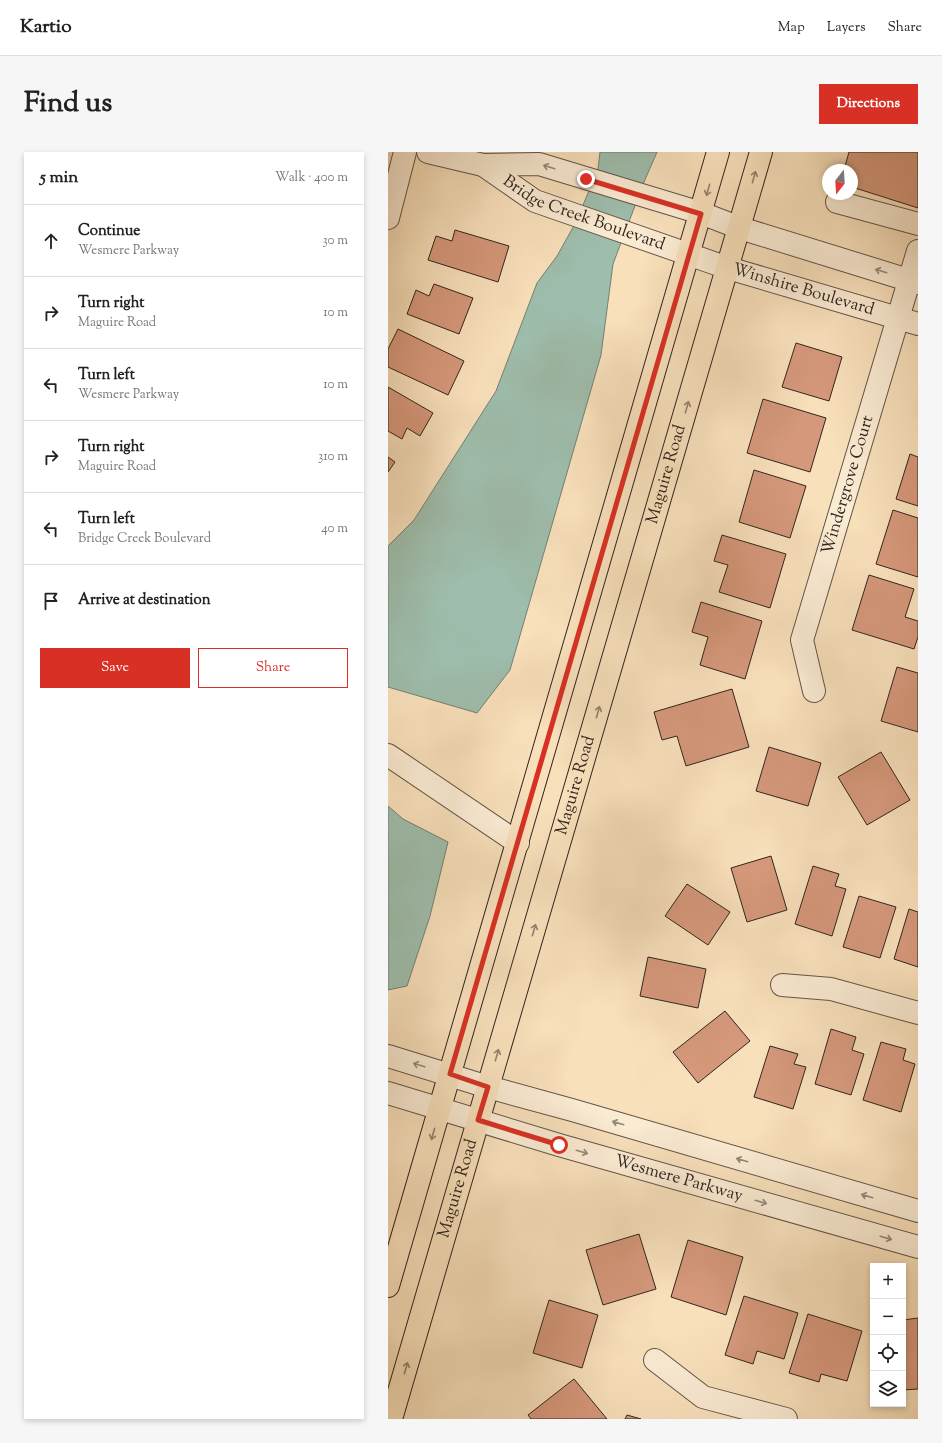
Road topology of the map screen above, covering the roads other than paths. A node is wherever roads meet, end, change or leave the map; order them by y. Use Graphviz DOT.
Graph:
graph roads {
  1 [pos="405,152"];
  2 [pos="428,152"];
  3 [pos="718,152"];
  4 [pos="761,152"];
  5 [pos="485,158"];
  6 [pos="837,202"];
  7 [pos="701,214"];
  8 [pos="388,218"];
  9 [pos="918,224"];
  10 [pos="740,228"];
  11 [pos="918,251"];
  12 [pos="690,254"];
  13 [pos="728,268"];
  14 [pos="914,282"];
  15 [pos="908,321"];
  16 [pos="814,691"];
  17 [pos="388,756"];
  18 [pos="518,843"];
  19 [pos="782,985"];
  20 [pos="918,1013"];
  21 [pos="388,1056"];
  22 [pos="450,1074"];
  23 [pos="488,1087"];
  24 [pos="388,1093"];
  25 [pos="440,1108"];
  26 [pos="478,1120"];
  27 [pos="918,1211"];
  28 [pos="918,1247"];
  29 [pos="388,1286"];
  30 [pos="656,1360"];
  31 [pos="391,1419"];
  32 [pos="786,1419"];
  1 -- 8 [label="street"];
  2 -- 5 [label="street, Bridge Creek Boulevard"];
  3 -- 7 [label="main road, one-way"];
  10 -- 4 [label="main road, Maguire Road, one-way"];
  7 -- 5 [label="street, Bridge Creek Boulevard, one-way"];
  5 -- 12 [label="street, Bridge Creek Boulevard"];
  6 -- 9 [label="street"];
  7 -- 10 [label="street"];
  7 -- 12 [label="main road"];
  10 -- 13 [label="main road, Maguire Road"];
  14 -- 10 [label="street, one-way"];
  11 -- 14 [label="street, Windergrove Court"];
  12 -- 13 [label="street, Winshire Boulevard"];
  12 -- 18 [label="main road"];
  13 -- 15 [label="street, Winshire Boulevard"];
  23 -- 13 [label="main road, Maguire Road, one-way"];
  14 -- 15 [label="street, Windergrove Court"];
  15 -- 16 [label="street, Windergrove Court"];
  17 -- 18 [label="street"];
  18 -- 22 [label="main road"];
  19 -- 20 [label="street"];
  22 -- 21 [label="street, one-way"];
  22 -- 23 [label="street"];
  22 -- 25 [label="main road"];
  23 -- 26 [label="main road, Maguire Road"];
  27 -- 23 [label="street, one-way"];
  24 -- 25 [label="street, Wesmere Parkway"];
  25 -- 26 [label="street, Wesmere Parkway"];
  25 -- 29 [label="main road, one-way"];
  26 -- 28 [label="street, Wesmere Parkway, one-way"];
  31 -- 26 [label="main road, Maguire Road, one-way"];
  30 -- 32 [label="street"];
}
